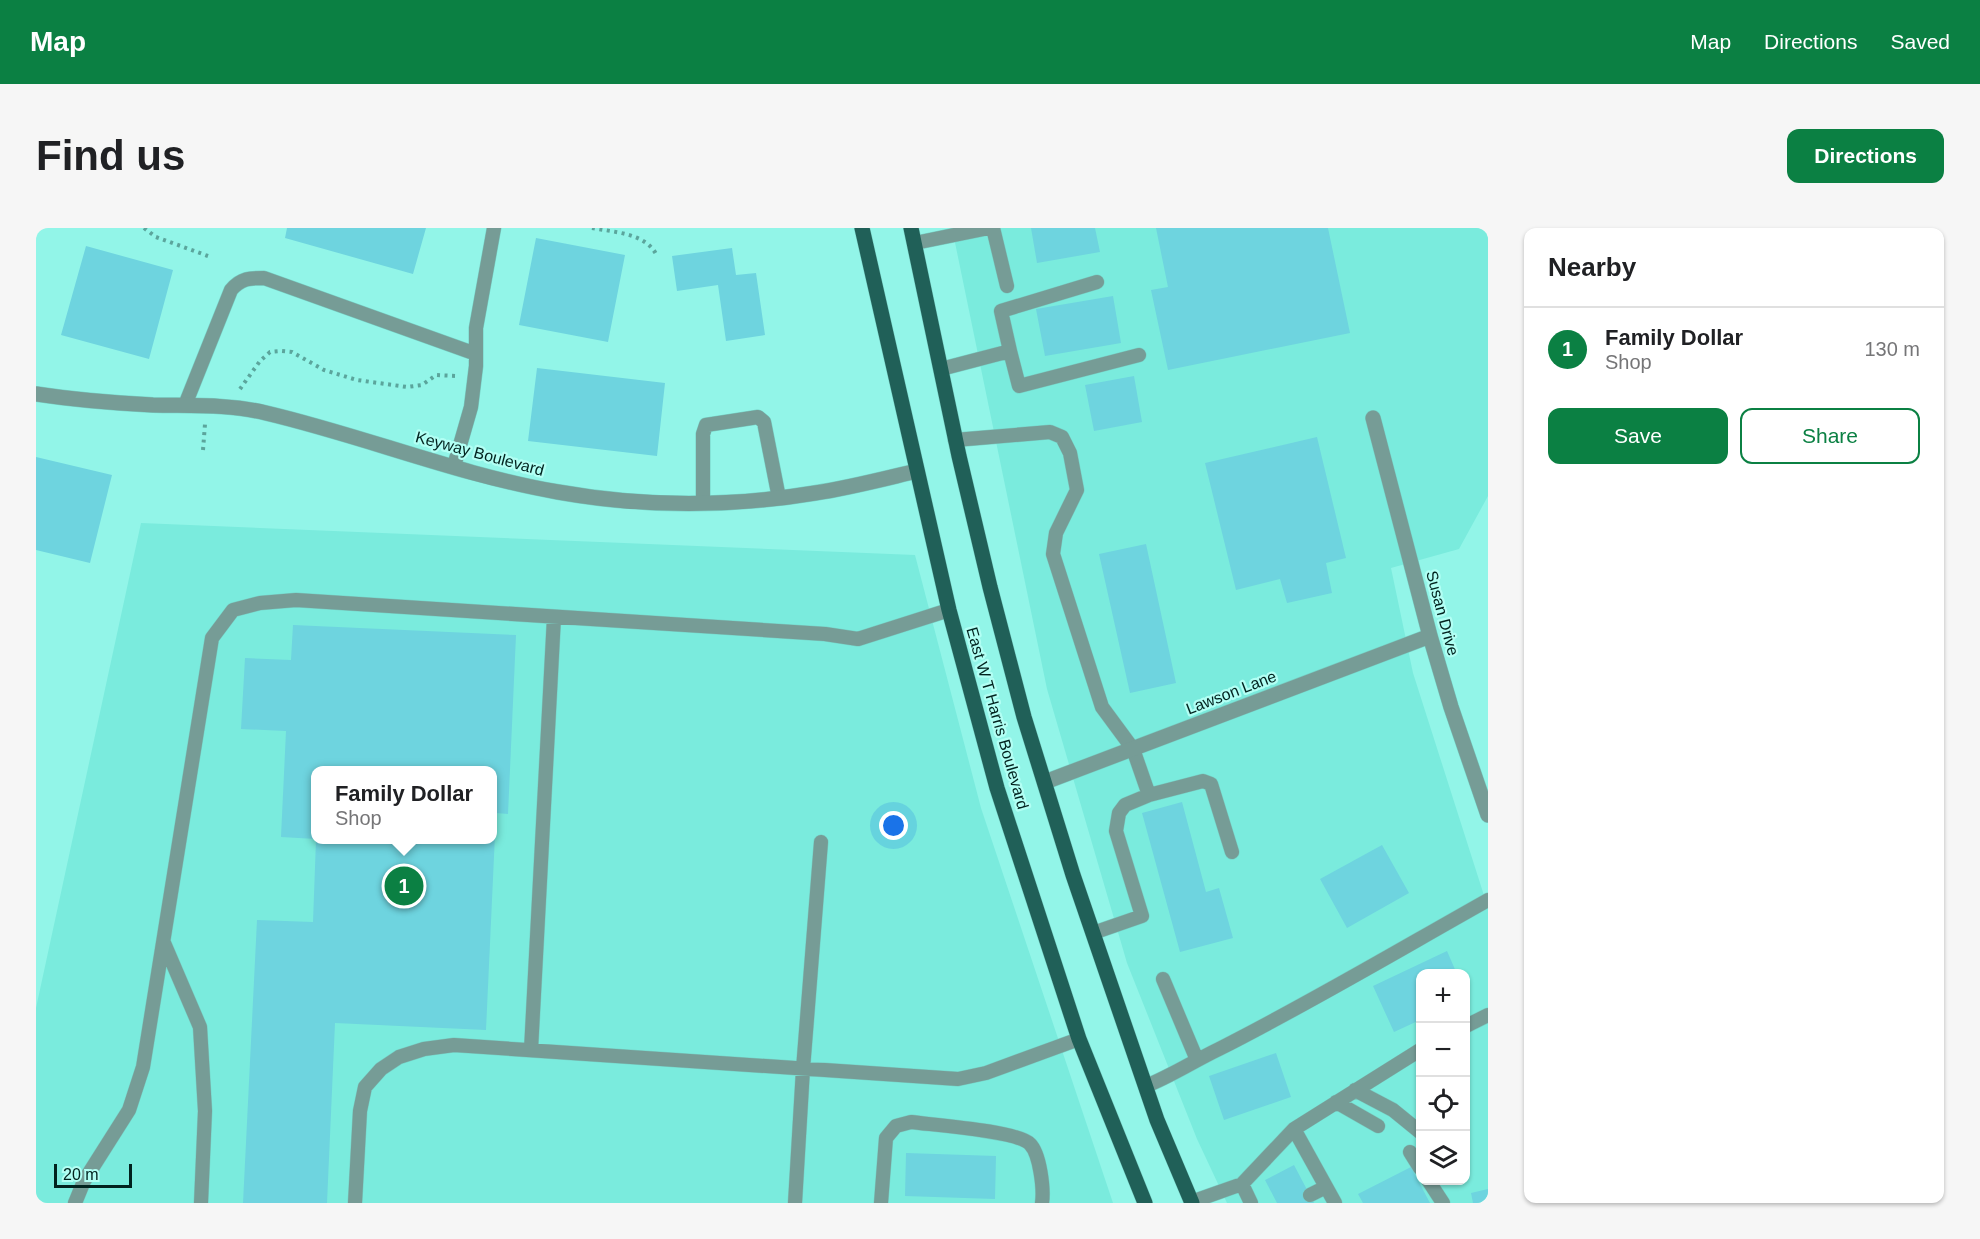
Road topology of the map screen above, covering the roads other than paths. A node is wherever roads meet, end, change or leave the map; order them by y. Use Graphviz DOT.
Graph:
graph roads {
  1 [pos="494,228"];
  2 [pos="862,228"];
  3 [pos="991,228"];
  4 [pos="913,236"];
  5 [pos="1097,282"];
  6 [pos="1007,286"];
  7 [pos="1010,351"];
  8 [pos="476,354"];
  9 [pos="1139,355"];
  10 [pos="941,369"];
  11 [pos="36,394"];
  12 [pos="185,405"];
  13 [pos="1373,418"];
  14 [pos="955,440"];
  15 [pos="454,466"];
  16 [pos="916,471"];
  17 [pos="779,498"];
  18 [pos="703,502"];
  19 [pos="949,610"];
  20 [pos="554,617"];
  21 [pos="1430,636"];
  22 [pos="1133,749"];
  23 [pos="1045,782"];
  24 [pos="1149,795"];
  25 [pos="1488,814"];
  26 [pos="821,842"];
  27 [pos="1232,852"];
  28 [pos="1488,900"];
  29 [pos="1093,933"];
  30 [pos="163,942"];
  31 [pos="1163,979"];
  32 [pos="1488,1015"];
  33 [pos="1470,1024"];
  34 [pos="1079,1039"];
  35 [pos="531,1050"];
  36 [pos="1416,1052"];
  37 [pos="1197,1060"];
  38 [pos="803,1069"];
  39 [pos="1146,1086"];
  40 [pos="1355,1090"];
  41 [pos="1336,1102"];
  42 [pos="1378,1126"];
  43 [pos="1294,1129"];
  44 [pos="1419,1131"];
  45 [pos="1410,1152"];
  46 [pos="1416,1162"];
  47 [pos="1242,1184"];
  48 [pos="1431,1185"];
  49 [pos="1440,1185"];
  50 [pos="1326,1186"];
  51 [pos="1310,1195"];
  52 [pos="1192,1202"];
  53 [pos="75,1203"];
  54 [pos="201,1203"];
  55 [pos="355,1203"];
  56 [pos="795,1203"];
  57 [pos="881,1203"];
  58 [pos="1042,1203"];
  59 [pos="1145,1203"];
  60 [pos="1251,1203"];
  61 [pos="1335,1203"];
  62 [pos="1444,1203"];
  1 -- 8 [label="lane"];
  2 -- 16 [label="main road, East W T Harris Boulevard"];
  3 -- 4 [label="lane"];
  3 -- 6 [label="lane"];
  4 -- 10 [label="main road, East W T Harris Boulevard"];
  5 -- 7 [label="lane"];
  7 -- 9 [label="lane"];
  7 -- 10 [label="lane"];
  8 -- 12 [label="lane"];
  8 -- 15 [label="lane"];
  10 -- 14 [label="main road, East W T Harris Boulevard"];
  11 -- 12 [label="street, Keyway Boulevard"];
  12 -- 15 [label="street, Keyway Boulevard"];
  13 -- 21 [label="street, Susan Drive"];
  14 -- 22 [label="lane"];
  14 -- 23 [label="main road, East W T Harris Boulevard"];
  15 -- 18 [label="street, Keyway Boulevard"];
  16 -- 17 [label="street, Keyway Boulevard"];
  16 -- 19 [label="main road, East W T Harris Boulevard"];
  17 -- 18 [label="street, Keyway Boulevard"];
  17 -- 18 [label="lane"];
  19 -- 20 [label="lane"];
  19 -- 34 [label="main road, East W T Harris Boulevard"];
  20 -- 30 [label="lane"];
  20 -- 35 [label="lane"];
  21 -- 22 [label="street, Lawson Lane"];
  21 -- 25 [label="street, Susan Drive"];
  22 -- 23 [label="street, Lawson Lane"];
  22 -- 24 [label="lane"];
  23 -- 29 [label="main road, East W T Harris Boulevard"];
  24 -- 27 [label="lane"];
  24 -- 29 [label="lane"];
  26 -- 38 [label="lane"];
  28 -- 37 [label="lane"];
  29 -- 39 [label="main road, East W T Harris Boulevard"];
  30 -- 53 [label="lane"];
  30 -- 54 [label="lane"];
  31 -- 37 [label="lane"];
  32 -- 33 [label="lane"];
  34 -- 38 [label="lane"];
  34 -- 59 [label="main road, East W T Harris Boulevard"];
  35 -- 38 [label="lane"];
  35 -- 55 [label="lane"];
  36 -- 40 [label="lane"];
  37 -- 39 [label="lane"];
  38 -- 56 [label="lane"];
  39 -- 52 [label="main road, East W T Harris Boulevard"];
  40 -- 41 [label="lane"];
  40 -- 44 [label="lane"];
  41 -- 42 [label="lane"];
  41 -- 43 [label="lane"];
  43 -- 47 [label="lane"];
  43 -- 50 [label="lane"];
  45 -- 46 [label="lane"];
  47 -- 52 [label="lane"];
  47 -- 60 [label="lane"];
  48 -- 62 [label="lane"];
  49 -- 62 [label="lane"];
  50 -- 51 [label="lane"];
  50 -- 61 [label="lane"];
  57 -- 58 [label="lane"];
}
